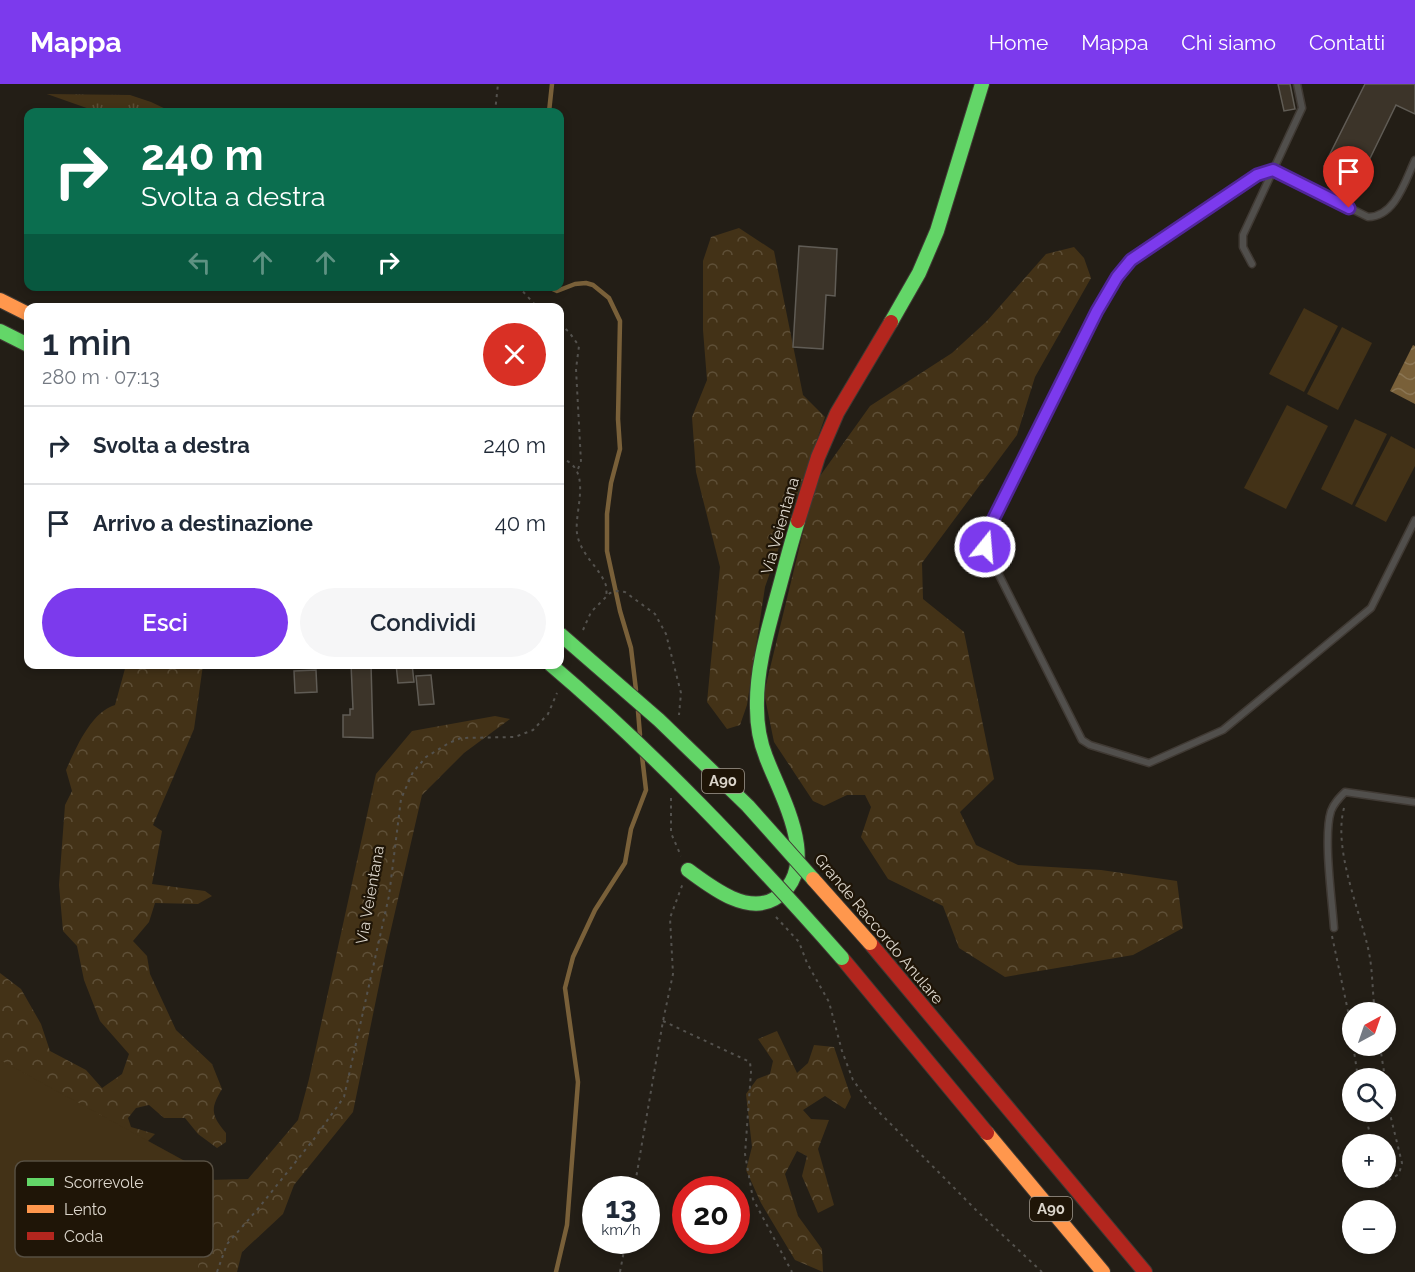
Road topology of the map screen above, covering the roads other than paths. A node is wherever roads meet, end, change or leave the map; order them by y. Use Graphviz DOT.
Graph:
graph roads {
  1 [pos="982,84"];
  2 [pos="1297,84"];
  3 [pos="1415,160"];
  4 [pos="1273,170"];
  5 [pos="1252,264"];
  6 [pos="0,300"];
  7 [pos="24,312"];
  8 [pos="0,331"];
  9 [pos="24,343"];
  10 [pos="1415,520"];
  11 [pos="564,637"];
  12 [pos="556,669"];
  13 [pos="1415,802"];
  14 [pos="688,870"];
  15 [pos="1334,927"];
  16 [pos="1103,1272"];
  17 [pos="1145,1272"];
  1 -- 14 [label="main road, Via Veientana"];
  2 -- 4 [label="lane"];
  3 -- 4 [label="lane"];
  4 -- 5 [label="lane"];
  4 -- 10 [label="lane"];
  6 -- 7 [label="main road"];
  8 -- 9 [label="main road"];
  11 -- 17 [label="main road, Grande Raccordo Anulare / A90, bridge"];
  12 -- 16 [label="main road, A90, bridge"];
  13 -- 15 [label="lane"];
}
